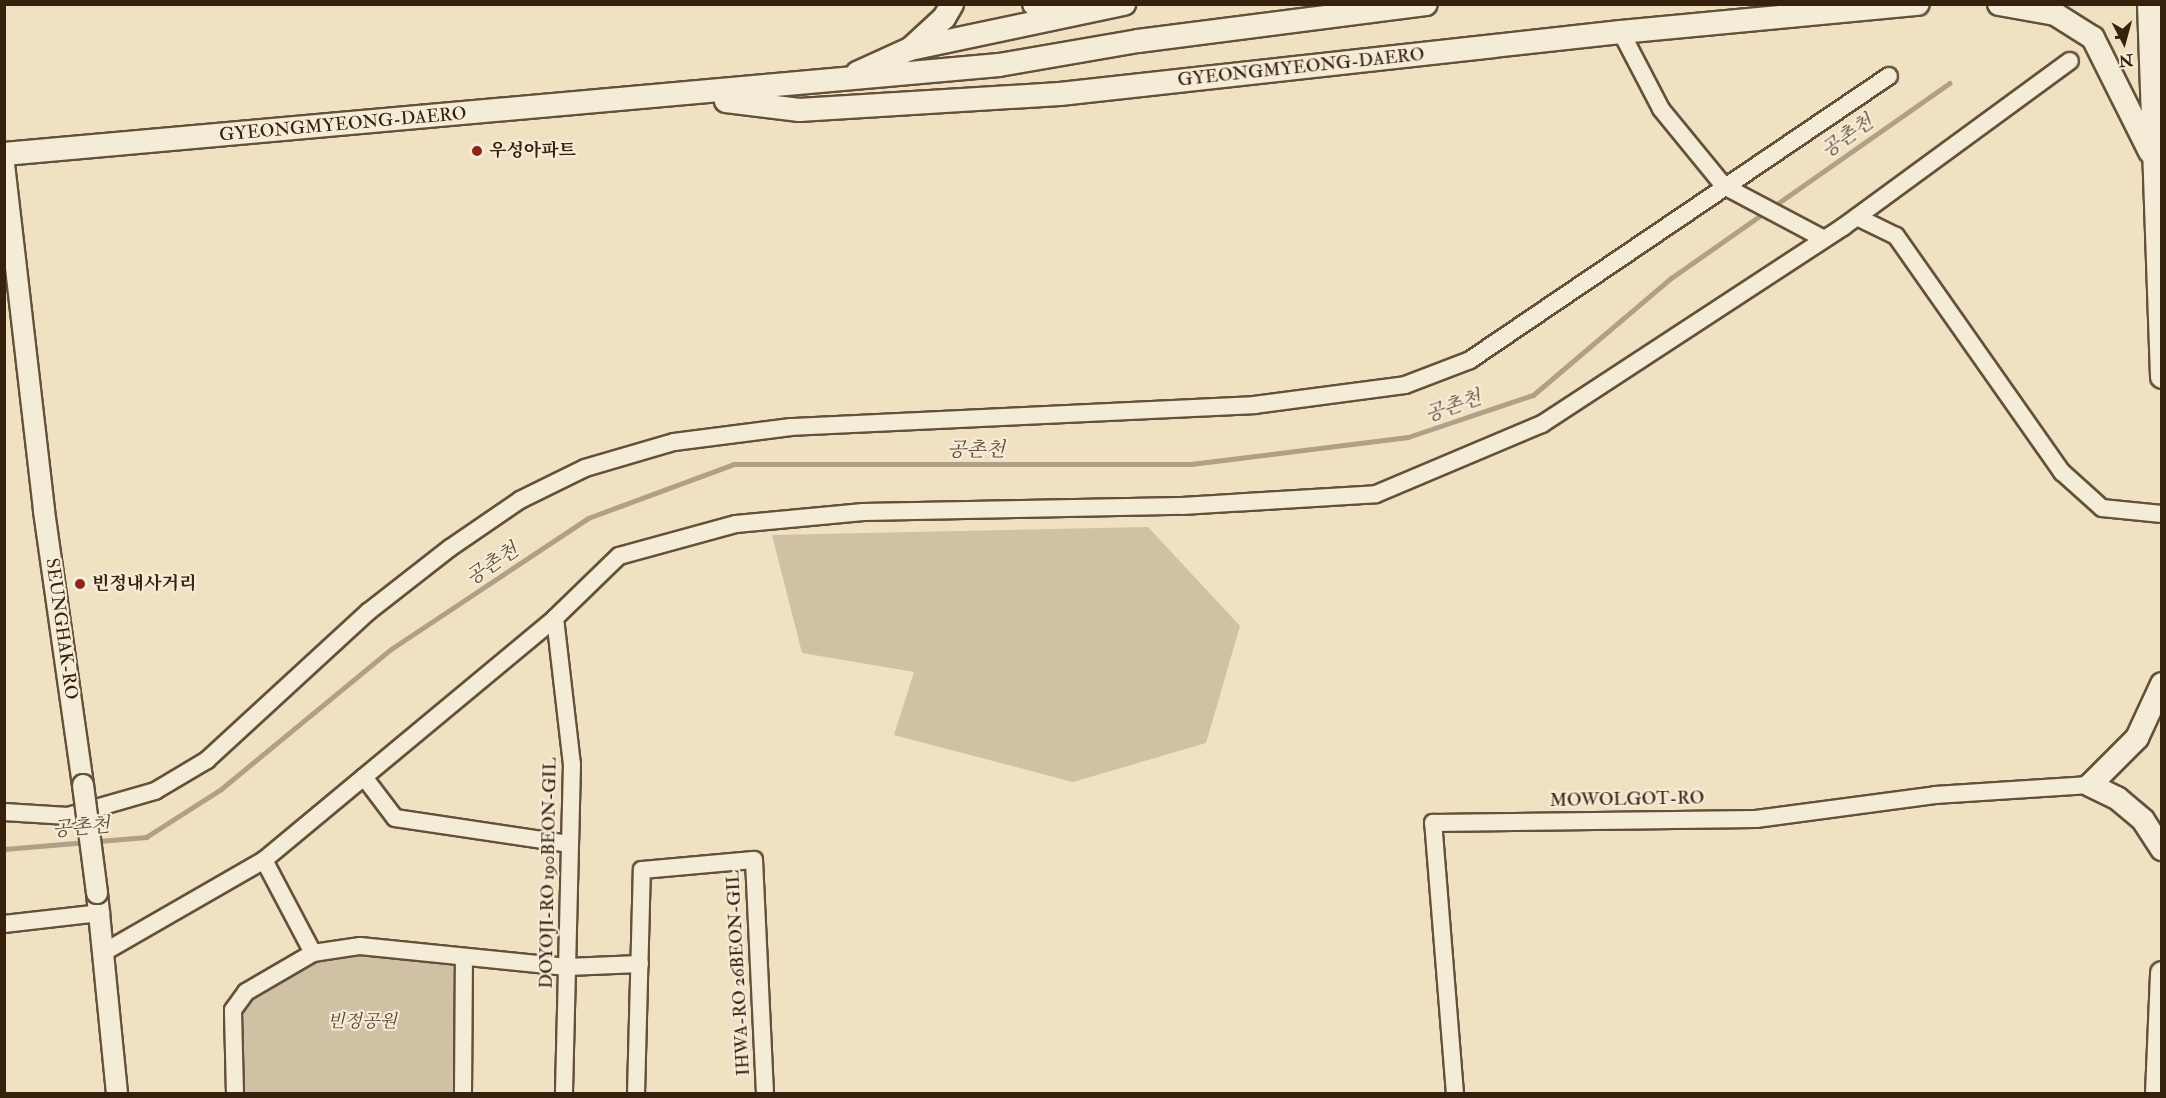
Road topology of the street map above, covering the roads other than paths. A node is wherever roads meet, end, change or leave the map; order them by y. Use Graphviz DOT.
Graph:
graph roads {
  1 [pos="952,4"];
  2 [pos="1034,4"];
  3 [pos="1125,4"];
  4 [pos="1426,4"];
  5 [pos="1718,4"];
  6 [pos="1918,4"];
  7 [pos="1999,4"];
  8 [pos="2149,4"];
  9 [pos="1066,13"];
  10 [pos="1693,25"];
  11 [pos="1621,32"];
  12 [pos="910,49"];
  13 [pos="2070,61"];
  14 [pos="1889,76"];
  15 [pos="837,81"];
  16 [pos="682,96"];
  17 [pos="4,154"];
  18 [pos="2154,160"];
  19 [pos="4,164"];
  20 [pos="1729,188"];
  21 [pos="1857,217"];
  22 [pos="1817,235"];
  23 [pos="2162,377"];
  24 [pos="2162,514"];
  25 [pos="555,618"];
  26 [pos="2162,684"];
  27 [pos="364,777"];
  28 [pos="2090,785"];
  29 [pos="4,813"];
  30 [pos="570,843"];
  31 [pos="2162,849"];
  32 [pos="264,860"];
  33 [pos="100,913"];
  34 [pos="4,924"];
  35 [pos="106,951"];
  36 [pos="313,953"];
  37 [pos="464,957"];
  38 [pos="640,964"];
  39 [pos="567,967"];
  40 [pos="2162,973"];
  41 [pos="117,1094"];
  42 [pos="235,1094"];
  43 [pos="463,1094"];
  44 [pos="564,1094"];
  45 [pos="636,1094"];
  46 [pos="765,1094"];
  47 [pos="1455,1094"];
  48 [pos="2157,1094"];
  1 -- 12 [label="main road"];
  2 -- 9 [label="main road"];
  3 -- 9 [label="main road, GYEONGMYEONG-DAERO"];
  4 -- 15 [label="main road, GYEONGMYEONG-DAERO"];
  5 -- 10 [label="main road"];
  6 -- 10 [label="main road, GYEONGMYEONG-DAERO"];
  7 -- 18 [label="main road"];
  8 -- 18 [label="main road"];
  9 -- 12 [label="main road, GYEONGMYEONG-DAERO"];
  10 -- 11 [label="main road, GYEONGMYEONG-DAERO"];
  11 -- 16 [label="main road, GYEONGMYEONG-DAERO"];
  11 -- 20 [label="street"];
  12 -- 15 [label="main road, GYEONGMYEONG-DAERO"];
  13 -- 21 [label="street"];
  14 -- 20 [label="street"];
  15 -- 16 [label="main road, GYEONGMYEONG-DAERO"];
  16 -- 17 [label="main road, GYEONGMYEONG-DAERO"];
  18 -- 23 [label="main road"];
  19 -- 33 [label="street, SEUNGHAK-RO, bridge"];
  20 -- 22 [label="street"];
  20 -- 29 [label="street"];
  21 -- 22 [label="street"];
  21 -- 24 [label="street"];
  22 -- 25 [label="street"];
  25 -- 27 [label="street"];
  25 -- 30 [label="street, DOYOJI-RO 190BEON-GIL"];
  26 -- 28 [label="main road"];
  27 -- 30 [label="street"];
  27 -- 32 [label="street"];
  28 -- 31 [label="main road"];
  28 -- 47 [label="street, MOWOLGOT-RO"];
  30 -- 39 [label="street, DOYOJI-RO 190BEON-GIL"];
  32 -- 35 [label="street"];
  32 -- 36 [label="street"];
  33 -- 34 [label="street"];
  33 -- 35 [label="street, SEUNGHAK-RO"];
  35 -- 41 [label="street, SEUNGHAK-RO"];
  36 -- 37 [label="street"];
  36 -- 42 [label="street"];
  37 -- 39 [label="street"];
  37 -- 43 [label="street"];
  38 -- 39 [label="street"];
  38 -- 45 [label="street, IHWA-RO 26BEON-GIL"];
  38 -- 46 [label="street, IHWA-RO 26BEON-GIL"];
  39 -- 44 [label="street, DOYOJI-RO 190BEON-GIL"];
  40 -- 48 [label="main road"];
}
